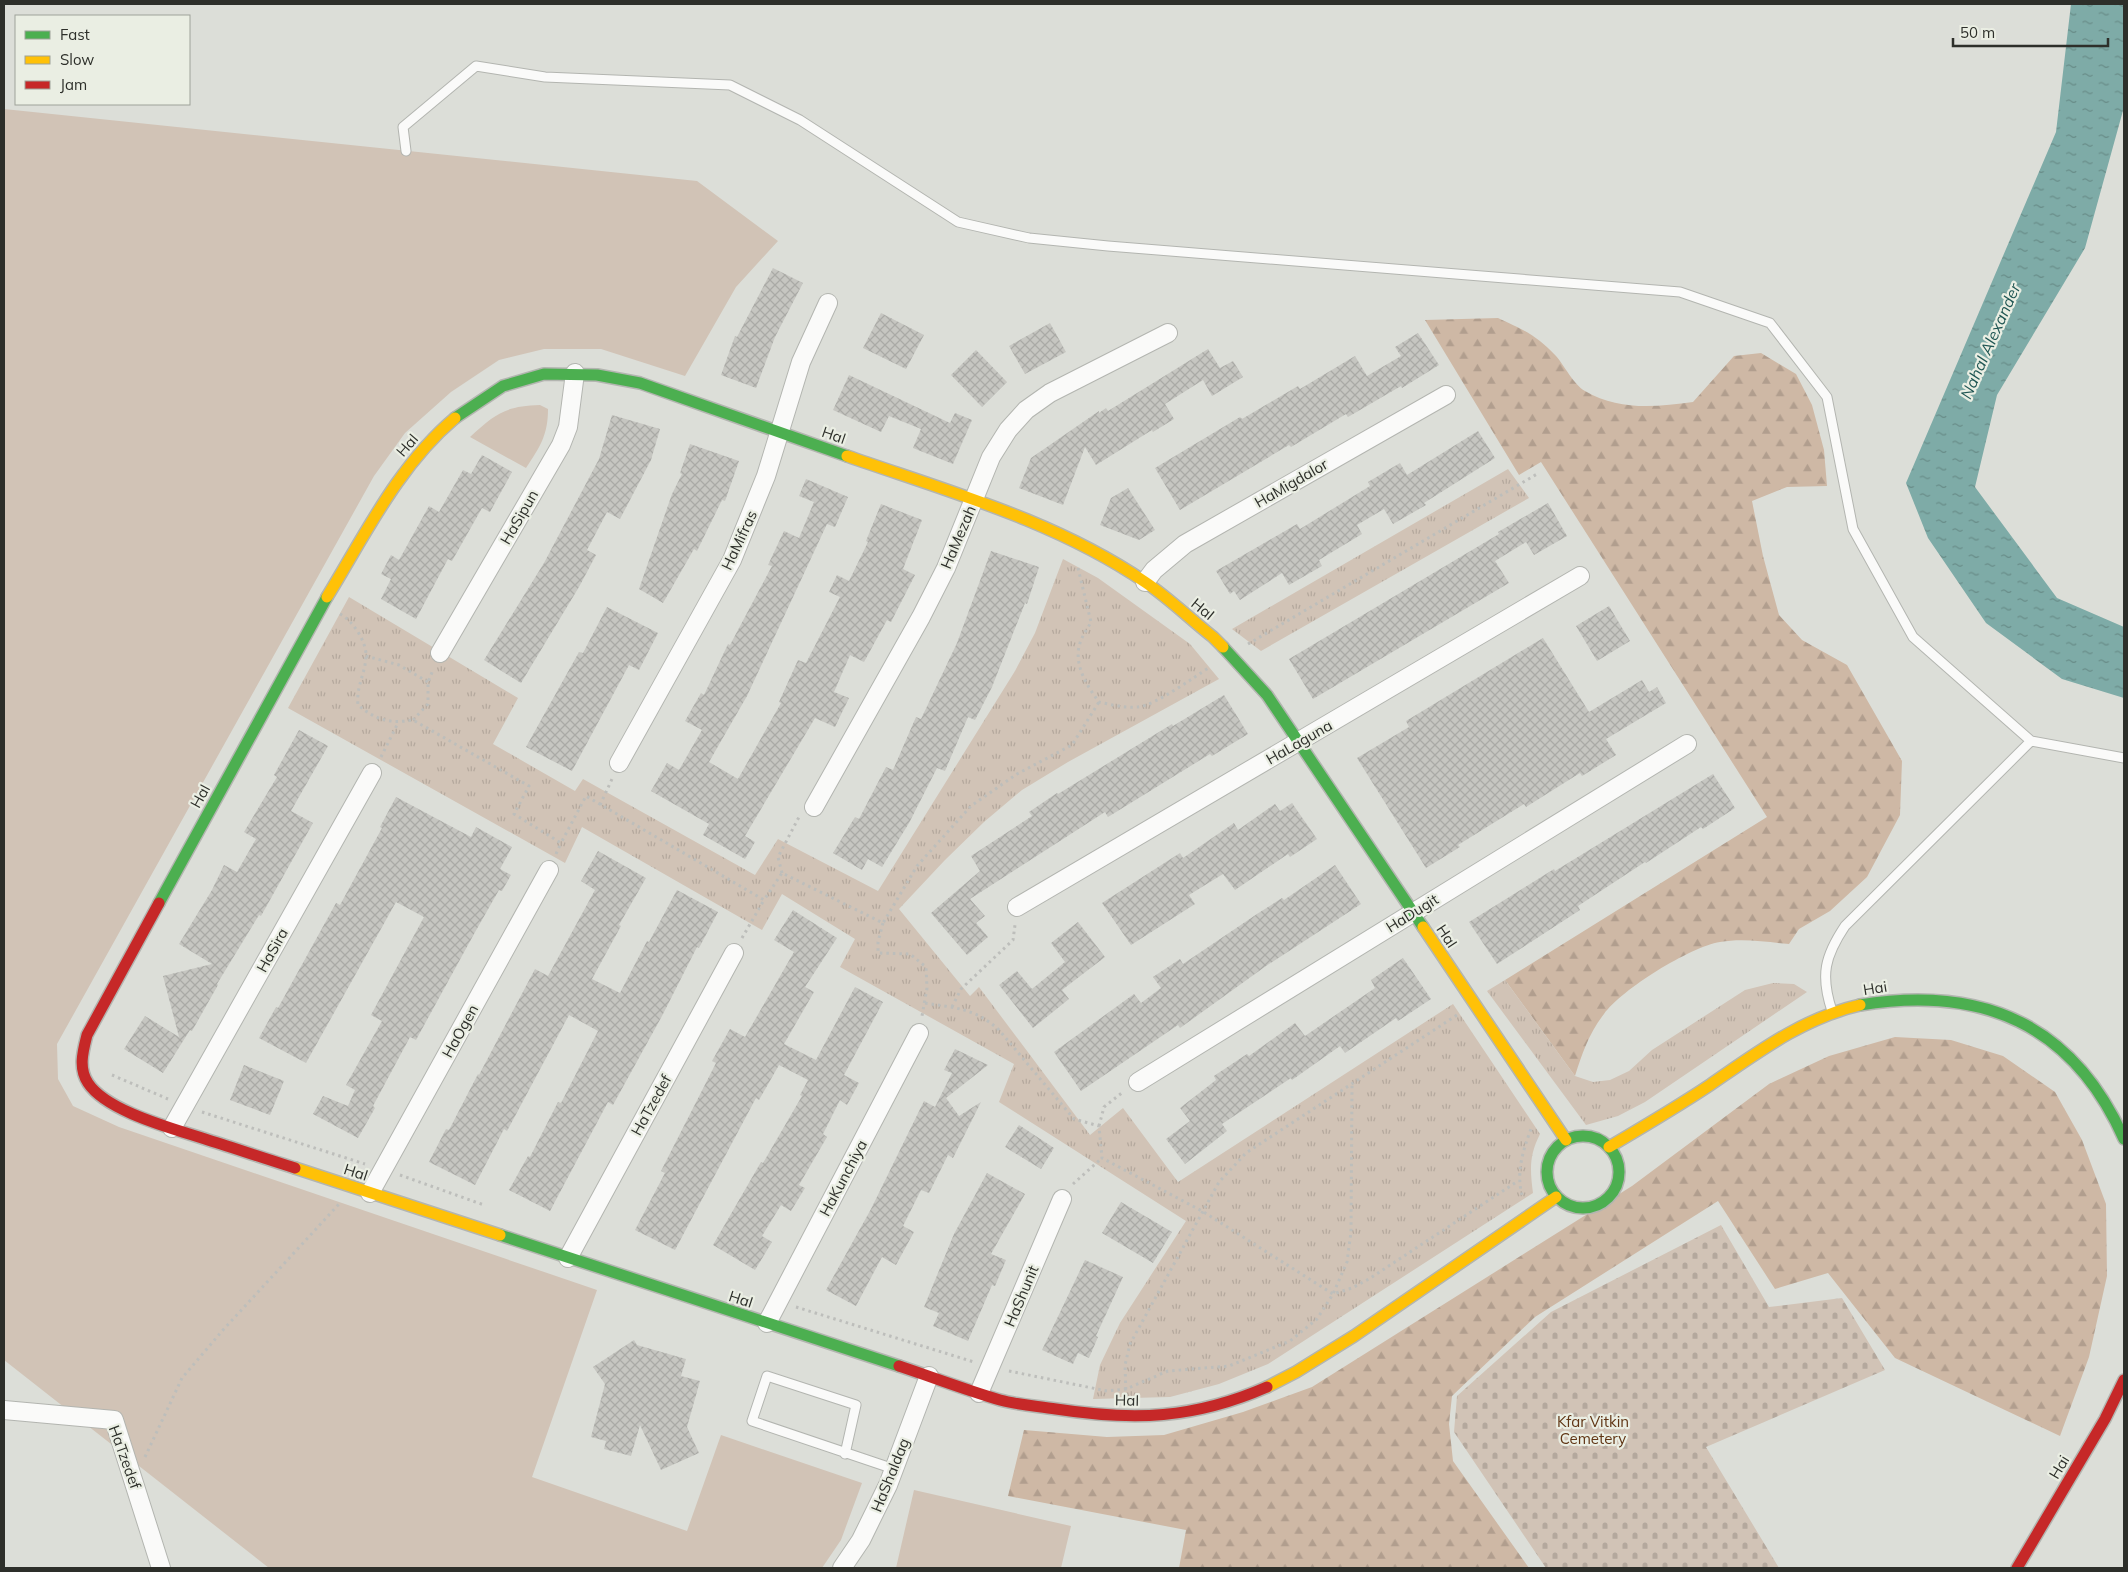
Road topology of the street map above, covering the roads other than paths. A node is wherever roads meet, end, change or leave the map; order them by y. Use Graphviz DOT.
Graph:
graph roads {
  1 [pos="406,151"];
  2 [pos="828,303"];
  3 [pos="1168,333"];
  4 [pos="575,373"];
  5 [pos="1446,395"];
  6 [pos="780,432"];
  7 [pos="974,500"];
  8 [pos="1580,576"];
  9 [pos="1145,582"];
  10 [pos="440,653"];
  11 [pos="2031,741"];
  12 [pos="1298,742"];
  13 [pos="1687,744"];
  14 [pos="2124,758"];
  15 [pos="619,763"];
  16 [pos="372,773"];
  17 [pos="814,807"];
  18 [pos="549,870"];
  19 [pos="1017,907"];
  20 [pos="1413,913"];
  21 [pos="734,953"];
  22 [pos="1832,1013"];
  23 [pos="918,1033"];
  24 [pos="1138,1082"];
  25 [pos="172,1128"];
  26 [pos="2124,1139"];
  27 [pos="1566,1140"];
  28 [pos="1609,1147"];
  29 [pos="362,1190"];
  30 [pos="1556,1197"];
  31 [pos="1062,1199"];
  32 [pos="568,1258"];
  33 [pos="767,1323"];
  34 [pos="929,1376"];
  35 [pos="2124,1380"];
  36 [pos="980,1393"];
  37 [pos="4,1410"];
  38 [pos="845,1454"];
  39 [pos="894,1469"];
  40 [pos="161,1568"];
  41 [pos="842,1568"];
  42 [pos="2017,1568"];
  1 -- 11 [label="lane"];
  2 -- 6 [label="street, HaMifras"];
  3 -- 7 [label="street, HaMezah"];
  4 -- 6 [label="street, HaI"];
  4 -- 10 [label="street, HaSipun"];
  4 -- 25 [label="street, HaI"];
  5 -- 9 [label="street, HaMigdalor"];
  6 -- 7 [label="street, HaI"];
  6 -- 15 [label="street, HaMifras"];
  7 -- 9 [label="street, HaI"];
  7 -- 17 [label="street, HaMezah"];
  8 -- 12 [label="street, HaLaguna"];
  9 -- 12 [label="street, HaI"];
  11 -- 14 [label="lane"];
  11 -- 22 [label="lane"];
  12 -- 19 [label="street, HaLaguna"];
  12 -- 20 [label="street, HaI"];
  13 -- 20 [label="street, HaDugit"];
  16 -- 25 [label="street, HaSira"];
  18 -- 29 [label="street, HaOgen"];
  20 -- 24 [label="street, HaDugit"];
  20 -- 27 [label="street, HaI"];
  21 -- 32 [label="street, HaTzedef"];
  22 -- 26 [label="street, Hai"];
  22 -- 28 [label="street, Hai"];
  23 -- 33 [label="street, HaKunchiya"];
  25 -- 29 [label="street, HaI"];
  27 -- 28 [label="street"];
  27 -- 30 [label="street"];
  28 -- 30 [label="street"];
  29 -- 32 [label="street, HaI"];
  30 -- 36 [label="street, HaI"];
  31 -- 36 [label="street, HaShunit"];
  32 -- 33 [label="street, HaI"];
  33 -- 34 [label="street, HaI"];
  34 -- 36 [label="street, HaI"];
  34 -- 39 [label="street, HaShaldag"];
  35 -- 42 [label="street, Hai"];
  37 -- 40 [label="street, HaTzedef"];
  38 -- 38 [label="lane"];
  38 -- 39 [label="lane"];
  39 -- 41 [label="street, HaShaldag"];
}
